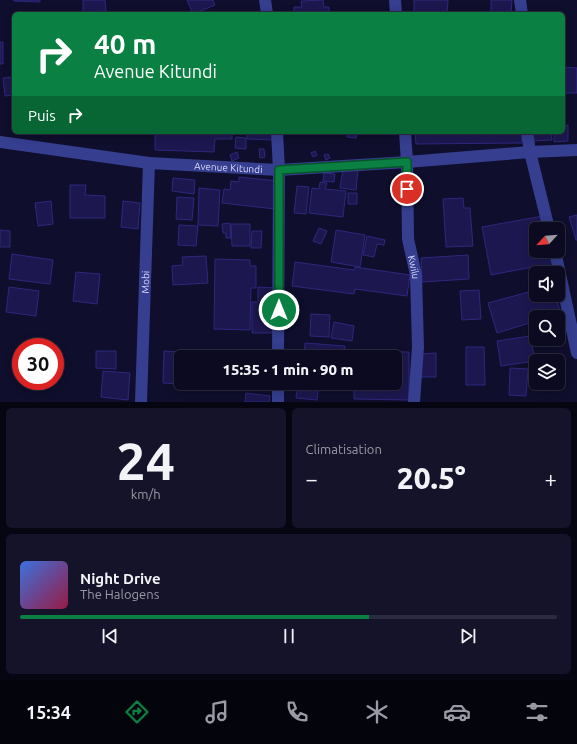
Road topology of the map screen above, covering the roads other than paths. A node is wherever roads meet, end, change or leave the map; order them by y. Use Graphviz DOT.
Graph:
graph roads {
  1 [pos="265,0"];
  2 [pos="395,0"];
  3 [pos="520,0"];
  4 [pos="267,12"];
  5 [pos="396,12"];
  6 [pos="522,12"];
  7 [pos="277,134"];
  8 [pos="404,134"];
  9 [pos="527,134"];
  10 [pos="0,142"];
  11 [pos="577,150"];
  12 [pos="530,152"];
  13 [pos="407,162"];
  14 [pos="149,163"];
  15 [pos="279,170"];
  16 [pos="547,222"];
  17 [pos="557,258"];
  18 [pos="278,350"];
  19 [pos="577,353"];
  20 [pos="278,390"];
  21 [pos="141,402"];
  22 [pos="278,402"];
  23 [pos="414,402"];
  1 -- 4 [label="street"];
  2 -- 5 [label="street"];
  3 -- 6 [label="street"];
  7 -- 15 [label="street"];
  8 -- 13 [label="street, Kwilu"];
  9 -- 12 [label="street"];
  10 -- 14 [label="street, Avenue Kitundi"];
  11 -- 12 [label="street, Avenue Kitundi"];
  12 -- 13 [label="street, Avenue Kitundi"];
  12 -- 16 [label="street"];
  13 -- 15 [label="street, Avenue Kitundi"];
  13 -- 23 [label="street, Kwilu"];
  14 -- 15 [label="street, Avenue Kitundi"];
  14 -- 21 [label="street, Mobi"];
  15 -- 18 [label="street"];
  17 -- 19 [label="street"];
  20 -- 22 [label="street"];
}
